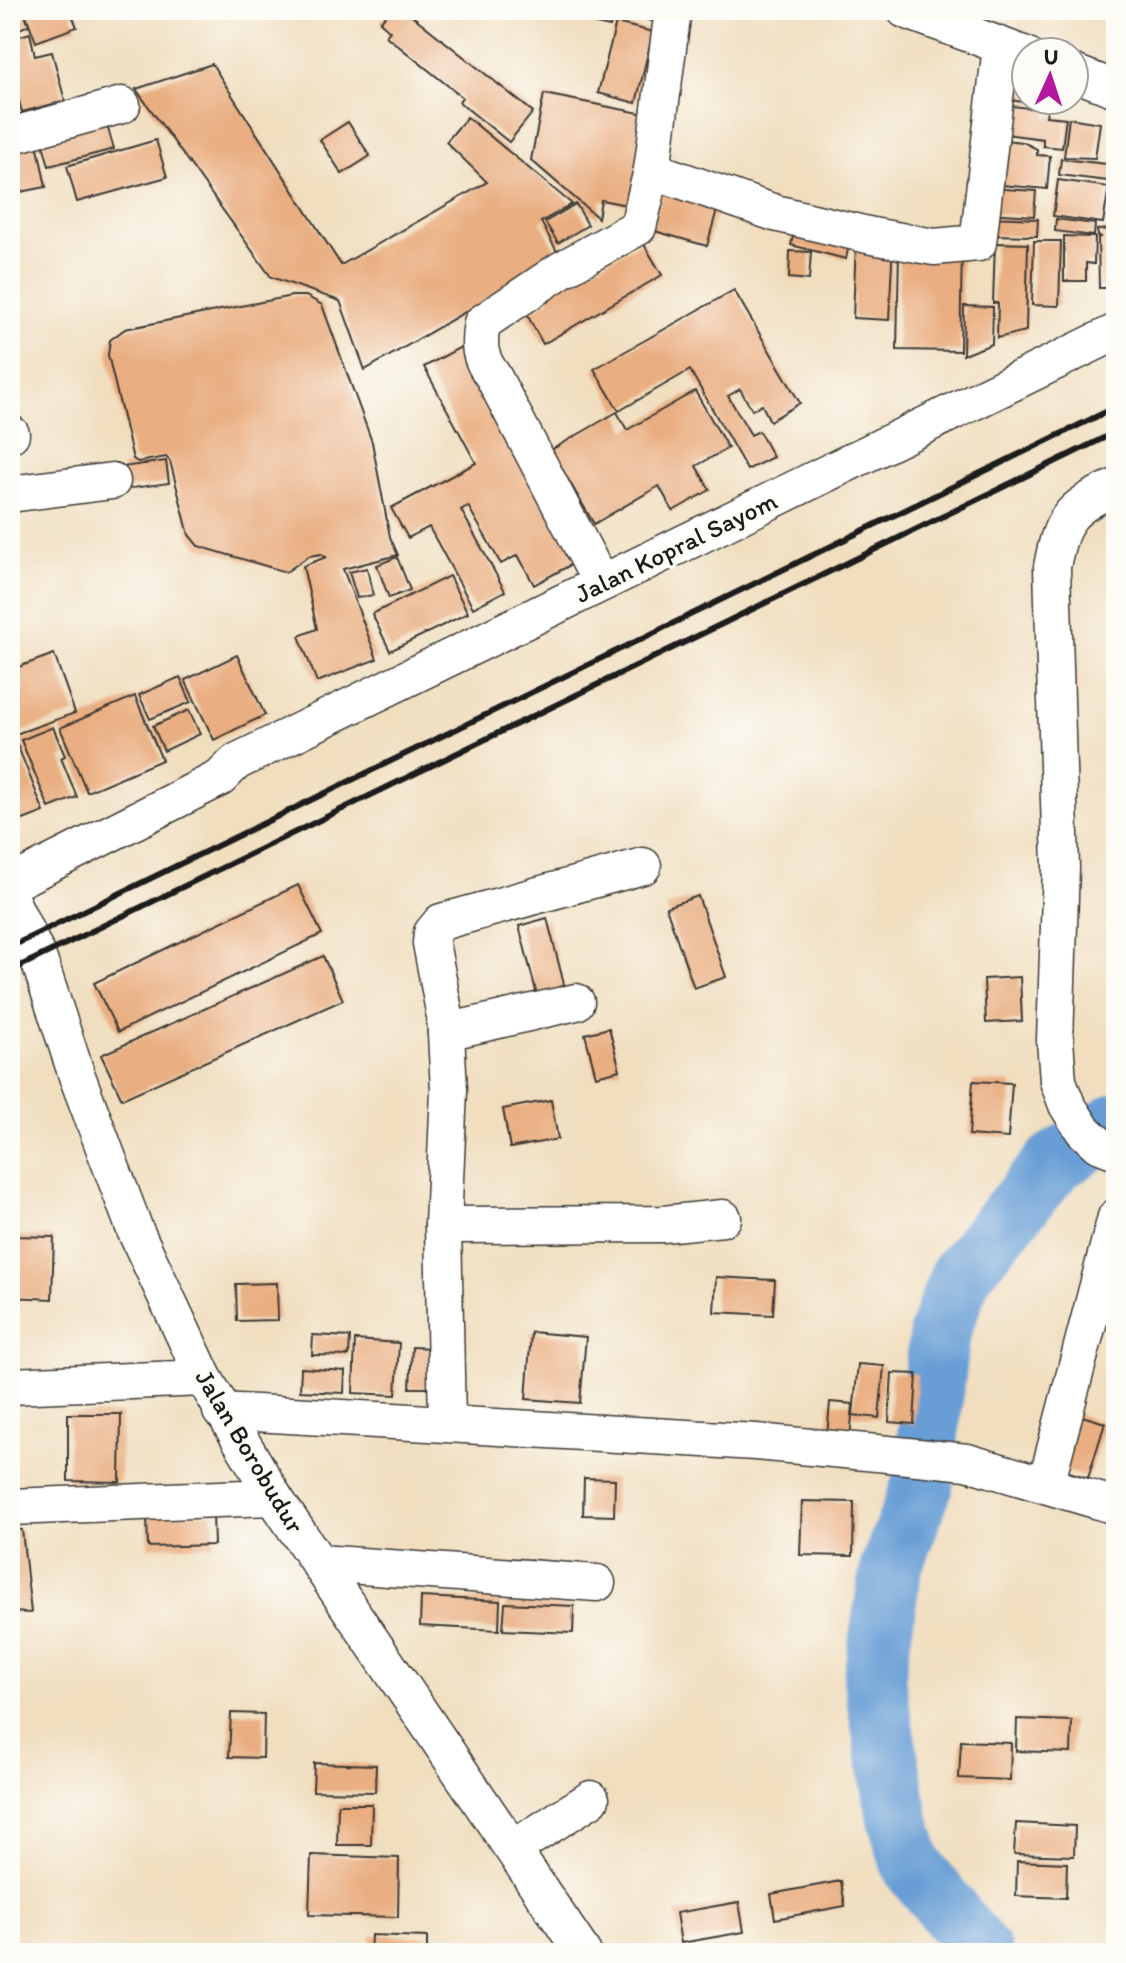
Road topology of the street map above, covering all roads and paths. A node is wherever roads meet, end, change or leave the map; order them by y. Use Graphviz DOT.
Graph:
graph roads {
  1 [pos="673,10"];
  2 [pos="905,10"];
  3 [pos="999,37"];
  4 [pos="1090,79"];
  5 [pos="1116,89"];
  6 [pos="122,105"];
  7 [pos="10,136"];
  8 [pos="652,170"];
  9 [pos="1116,332"];
  10 [pos="112,481"];
  11 [pos="1116,487"];
  12 [pos="10,494"];
  13 [pos="601,583"];
  14 [pos="236,762"];
  15 [pos="10,862"];
  16 [pos="643,866"];
  17 [pos="10,884"];
  18 [pos="10,899"];
  19 [pos="576,1002"];
  20 [pos="446,1032"];
  21 [pos="1099,1142"];
  22 [pos="1116,1217"];
  23 [pos="723,1218"];
  24 [pos="443,1225"];
  25 [pos="204,1378"];
  26 [pos="10,1386"];
  27 [pos="221,1411"];
  28 [pos="447,1423"];
  29 [pos="1046,1484"];
  30 [pos="274,1497"];
  31 [pos="1116,1506"];
  32 [pos="10,1507"];
  33 [pos="320,1563"];
  34 [pos="597,1583"];
  35 [pos="591,1799"];
  36 [pos="514,1848"];
  37 [pos="583,1953"];
  1 -- 8 [label="street"];
  2 -- 3 [label="street"];
  3 -- 8 [label="street"];
  4 -- 5 [label="street"];
  6 -- 7 [label="street"];
  8 -- 13 [label="street"];
  9 -- 13 [label="street, Jalan Kopral Sayom"];
  10 -- 12 [label="street"];
  11 -- 21 [label="street"];
  13 -- 14 [label="street, Jalan Kopral Sayom"];
  14 -- 15 [label="street, Jalan Kopral Sayom"];
  14 -- 17 [label="street, Jalan Kopral Sayom"];
  16 -- 20 [label="street"];
  18 -- 25 [label="street, Jalan Borobudur"];
  19 -- 20 [label="street"];
  20 -- 24 [label="street"];
  22 -- 29 [label="street"];
  23 -- 24 [label="street"];
  24 -- 28 [label="street"];
  25 -- 26 [label="street"];
  25 -- 27 [label="street, Jalan Borobudur"];
  27 -- 28 [label="street"];
  27 -- 30 [label="street, Jalan Borobudur"];
  28 -- 29 [label="street"];
  29 -- 31 [label="street"];
  30 -- 32 [label="street"];
  30 -- 33 [label="street, Jalan Borobudur"];
  33 -- 34 [label="street"];
  33 -- 36 [label="street, Jalan Borobudur"];
  35 -- 36 [label="street"];
  36 -- 37 [label="street, Jalan Borobudur"];
}
